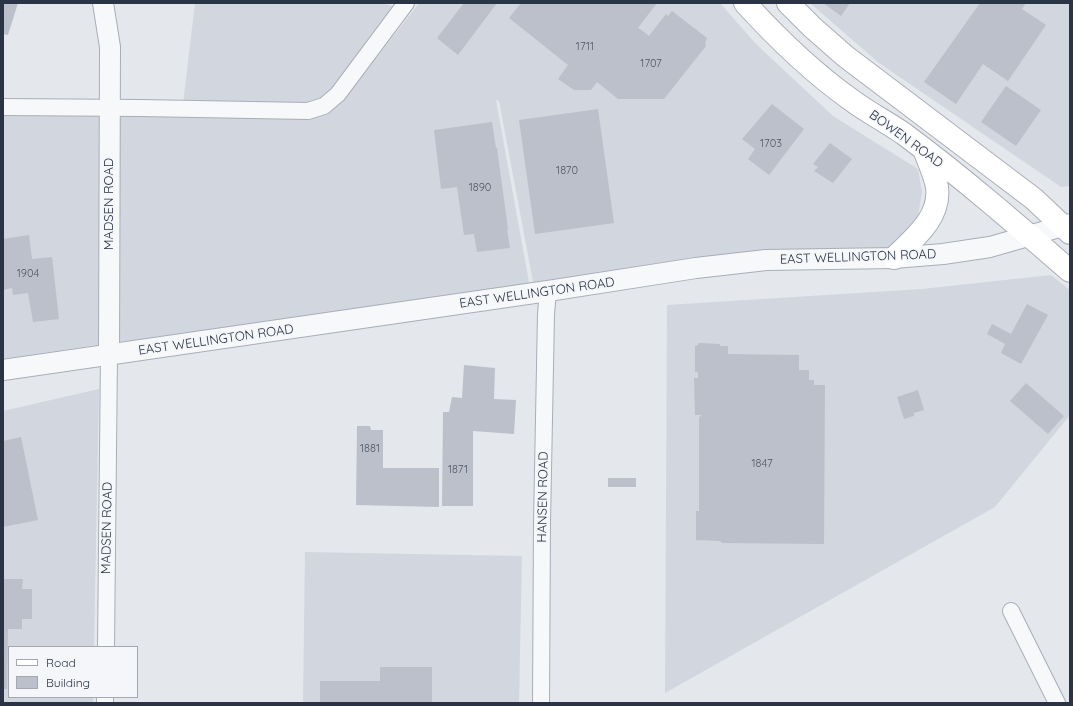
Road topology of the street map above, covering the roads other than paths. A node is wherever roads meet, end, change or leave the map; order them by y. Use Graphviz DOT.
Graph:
graph roads {
  1 [pos="103,3"];
  2 [pos="406,3"];
  3 [pos="746,3"];
  4 [pos="788,3"];
  5 [pos="3,107"];
  6 [pos="110,107"];
  7 [pos="924,150"];
  8 [pos="1068,228"];
  9 [pos="1029,236"];
  10 [pos="894,258"];
  11 [pos="1070,271"];
  12 [pos="548,291"];
  13 [pos="109,354"];
  14 [pos="3,370"];
  15 [pos="1012,612"];
  16 [pos="106,646"];
  17 [pos="541,703"];
  18 [pos="1058,703"];
  1 -- 6 [label="street, MADSEN ROAD"];
  2 -- 6 [label="street"];
  3 -- 7 [label="main road, BOWEN ROAD"];
  4 -- 8 [label="main road"];
  5 -- 6 [label="street"];
  6 -- 13 [label="street, MADSEN ROAD"];
  7 -- 9 [label="main road, BOWEN ROAD"];
  7 -- 10 [label="main road"];
  8 -- 9 [label="street, EAST WELLINGTON ROAD"];
  9 -- 10 [label="street, EAST WELLINGTON ROAD"];
  9 -- 11 [label="main road, BOWEN ROAD"];
  10 -- 12 [label="street, EAST WELLINGTON ROAD"];
  12 -- 13 [label="street, EAST WELLINGTON ROAD"];
  12 -- 17 [label="street, HANSEN ROAD"];
  13 -- 14 [label="street, EAST WELLINGTON ROAD"];
  13 -- 16 [label="street, MADSEN ROAD"];
  15 -- 18 [label="street"];
}
